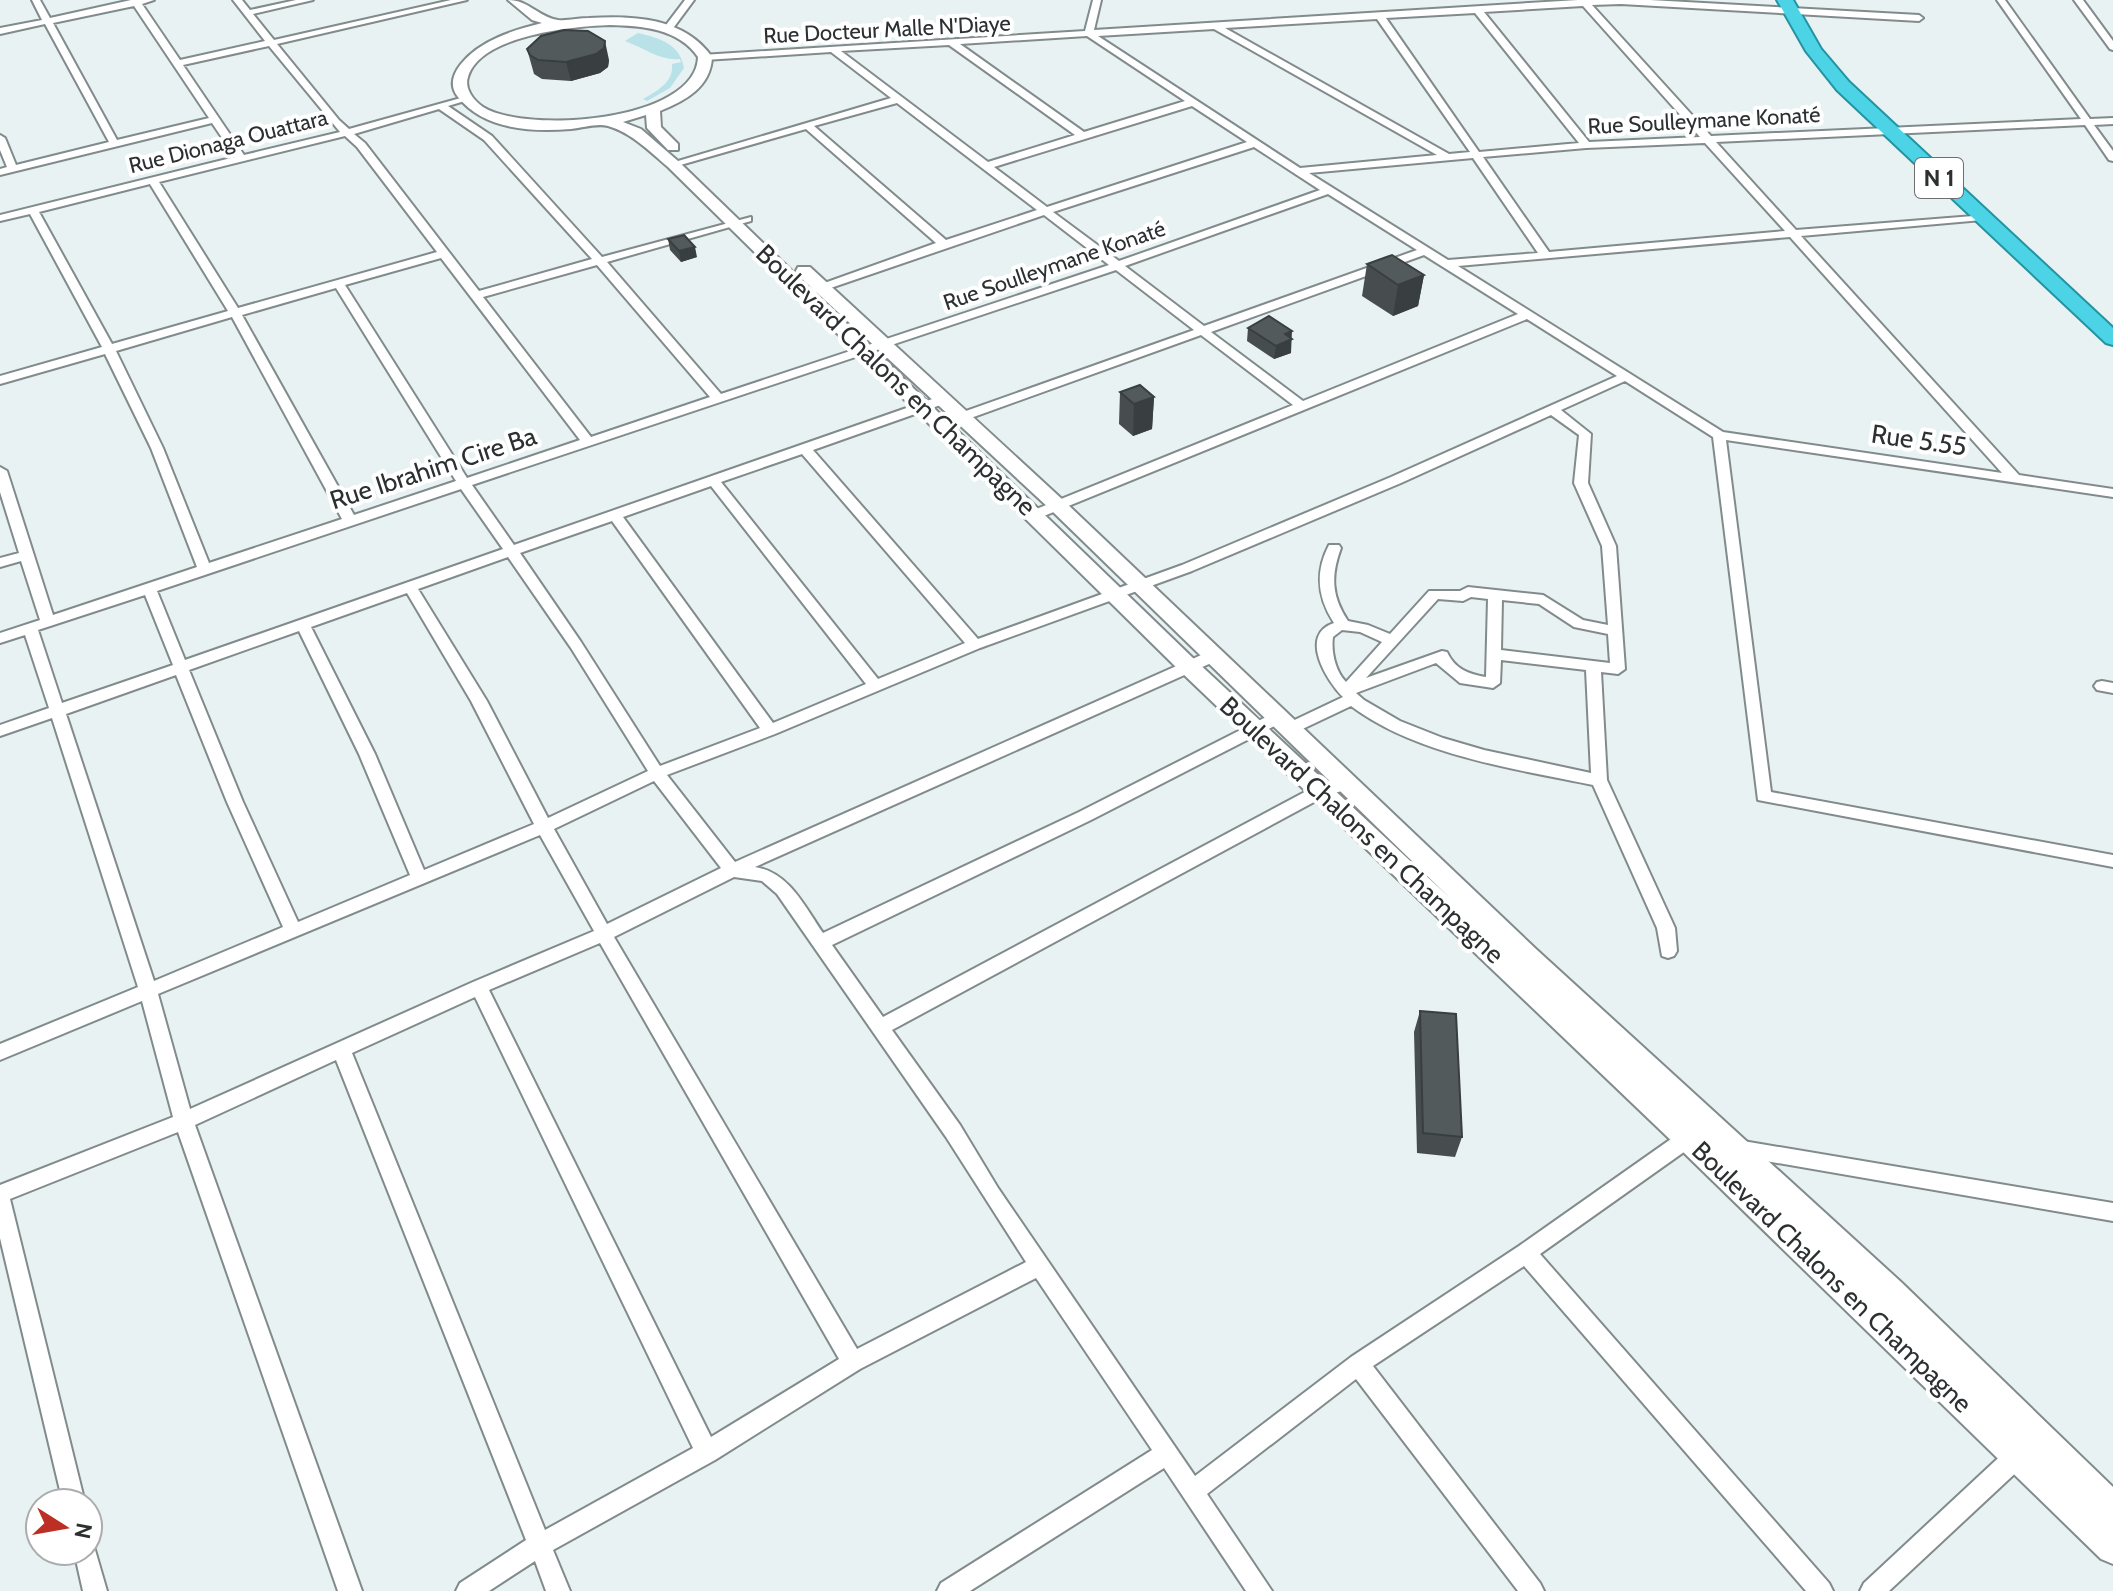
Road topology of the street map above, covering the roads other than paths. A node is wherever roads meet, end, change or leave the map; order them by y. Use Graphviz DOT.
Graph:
graph roads {
  1 [pos="36,0"];
  2 [pos="150,0"];
  3 [pos="237,0"];
  4 [pos="309,0"];
  5 [pos="463,0"];
  6 [pos="515,0"];
  7 [pos="690,0"];
  8 [pos="1097,0"];
  9 [pos="1621,0"];
  10 [pos="2001,0"];
  11 [pos="2078,0"];
  12 [pos="136,1"];
  13 [pos="1583,1"];
  14 [pos="499,2"];
  15 [pos="1787,5"];
  16 [pos="1478,10"];
  17 [pos="247,13"];
  18 [pos="1380,16"];
  19 [pos="1919,18"];
  20 [pos="48,21"];
  21 [pos="559,25"];
  22 [pos="1215,26"];
  23 [pos="668,29"];
  24 [pos="0,31"];
  25 [pos="525,33"];
  26 [pos="1089,34"];
  27 [pos="269,43"];
  28 [pos="952,43"];
  29 [pos="2113,47"];
  30 [pos="835,51"];
  31 [pos="705,57"];
  32 [pos="177,64"];
  33 [pos="465,98"];
  34 [pos="899,99"];
  35 [pos="1193,102"];
  36 [pos="441,106"];
  37 [pos="653,110"];
  38 [pos="213,120"];
  39 [pos="608,121"];
  40 [pos="2113,121"];
  41 [pos="2088,122"];
  42 [pos="808,126"];
  43 [pos="1890,130"];
  44 [pos="347,133"];
  45 [pos="1083,136"];
  46 [pos="0,138"];
  47 [pos="1707,139"];
  48 [pos="1255,143"];
  49 [pos="115,145"];
  50 [pos="1586,145"];
  51 [pos="1474,153"];
  52 [pos="1445,156"];
  53 [pos="240,157"];
  54 [pos="2113,158"];
  55 [pos="680,162"];
  56 [pos="989,165"];
  57 [pos="13,169"];
  58 [pos="1298,171"];
  59 [pos="0,172"];
  60 [pos="153,180"];
  61 [pos="1329,190"];
  62 [pos="33,210"];
  63 [pos="1047,211"];
  64 [pos="1982,217"];
  65 [pos="0,218"];
  66 [pos="740,220"];
  67 [pos="1790,234"];
  68 [pos="944,244"];
  69 [pos="1425,251"];
  70 [pos="445,253"];
  71 [pos="1545,254"];
  72 [pos="601,262"];
  73 [pos="1446,264"];
  74 [pos="1116,266"];
  75 [pos="339,284"];
  76 [pos="814,291"];
  77 [pos="479,295"];
  78 [pos="236,314"];
  79 [pos="1527,315"];
  80 [pos="1201,331"];
  81 [pos="2113,339"];
  82 [pos="872,347"];
  83 [pos="109,349"];
  84 [pos="1625,377"];
  85 [pos="0,380"];
  86 [pos="718,398"];
  87 [pos="942,400"];
  88 [pos="922,407"];
  89 [pos="1303,407"];
  90 [pos="1553,410"];
  91 [pos="961,417"];
  92 [pos="939,425"];
  93 [pos="1719,435"];
  94 [pos="588,442"];
  95 [pos="804,448"];
  96 [pos="0,471"];
  97 [pos="2014,478"];
  98 [pos="713,480"];
  99 [pos="464,483"];
  100 [pos="2113,493"];
  101 [pos="4,498"];
  102 [pos="1057,505"];
  103 [pos="614,514"];
  104 [pos="1034,515"];
  105 [pos="350,521"];
  106 [pos="1334,548"];
  107 [pos="509,551"];
  108 [pos="26,555"];
  109 [pos="0,563"];
  110 [pos="205,570"];
  111 [pos="1139,586"];
  112 [pos="410,587"];
  113 [pos="149,588"];
  114 [pos="1495,593"];
  115 [pos="1114,594"];
  116 [pos="39,625"];
  117 [pos="303,625"];
  118 [pos="1343,625"];
  119 [pos="1616,631"];
  120 [pos="0,638"];
  121 [pos="1392,641"];
  122 [pos="975,645"];
  123 [pos="1493,654"];
  124 [pos="1213,656"];
  125 [pos="1187,665"];
  126 [pos="1593,666"];
  127 [pos="181,669"];
  128 [pos="875,686"];
  129 [pos="1350,695"];
  130 [pos="56,712"];
  131 [pos="1283,724"];
  132 [pos="1255,728"];
  133 [pos="770,730"];
  134 [pos="0,731"];
  135 [pos="657,773"];
  136 [pos="1599,780"];
  137 [pos="1335,787"];
  138 [pos="544,827"];
  139 [pos="2113,861"];
  140 [pos="732,870"];
  141 [pos="419,877"];
  142 [pos="293,930"];
  143 [pos="604,934"];
  144 [pos="821,942"];
  145 [pos="1668,951"];
  146 [pos="479,987"];
  147 [pos="149,992"];
  148 [pos="879,1028"];
  149 [pos="341,1049"];
  150 [pos="0,1052"];
  151 [pos="184,1121"];
  152 [pos="1688,1138"];
  153 [pos="1737,1148"];
  154 [pos="0,1195"];
  155 [pos="2113,1212"];
  156 [pos="1526,1253"];
  157 [pos="1039,1266"];
  158 [pos="853,1362"];
  159 [pos="1358,1364"];
  160 [pos="707,1452"];
  161 [pos="1166,1454"];
  162 [pos="2052,1454"];
  163 [pos="2017,1456"];
  164 [pos="70,1487"];
  165 [pos="1193,1491"];
  166 [pos="2113,1510"];
  167 [pos="538,1546"];
  168 [pos="2113,1547"];
  169 [pos="89,1567"];
  170 [pos="95,1591"];
  171 [pos="350,1591"];
  172 [pos="468,1591"];
  173 [pos="558,1591"];
  174 [pos="949,1591"];
  175 [pos="1260,1591"];
  176 [pos="1532,1591"];
  177 [pos="1821,1591"];
  178 [pos="1872,1591"];
  1 -- 20 [label="street"];
  2 -- 12 [label="street"];
  3 -- 17 [label="street"];
  4 -- 17 [label="street"];
  5 -- 27 [label="street"];
  6 -- 21 [label="main road"];
  7 -- 23 [label="street"];
  8 -- 26 [label="street"];
  9 -- 13 [label="street, Rue Docteur Malle N'Diaye"];
  9 -- 15 [label="street, Rue Docteur Malle N'Diaye"];
  10 -- 41 [label="street"];
  11 -- 29 [label="street"];
  12 -- 20 [label="street"];
  12 -- 32 [label="street"];
  13 -- 16 [label="street, Rue Docteur Malle N'Diaye"];
  13 -- 47 [label="street"];
  14 -- 25 [label="main road"];
  15 -- 19 [label="street, Rue Docteur Malle N'Diaye"];
  15 -- 43 [label="highway, N 1"];
  16 -- 18 [label="street, Rue Docteur Malle N'Diaye"];
  16 -- 50 [label="street"];
  17 -- 27 [label="street"];
  18 -- 22 [label="street, Rue Docteur Malle N'Diaye"];
  18 -- 51 [label="street"];
  20 -- 24 [label="street"];
  20 -- 49 [label="street"];
  21 -- 23 [label="main road"];
  21 -- 25 [label="main road"];
  22 -- 26 [label="street, Rue Docteur Malle N'Diaye"];
  22 -- 52 [label="street"];
  23 -- 31 [label="main road"];
  25 -- 33 [label="main road"];
  26 -- 28 [label="street, Rue Docteur Malle N'Diaye"];
  26 -- 35 [label="street"];
  27 -- 32 [label="street"];
  27 -- 44 [label="street"];
  28 -- 30 [label="street, Rue Docteur Malle N'Diaye"];
  28 -- 45 [label="street"];
  30 -- 31 [label="street, Rue Docteur Malle N'Diaye"];
  30 -- 34 [label="street"];
  31 -- 37 [label="main road"];
  32 -- 38 [label="street"];
  33 -- 36 [label="street, Rue Dionaga Ouattara"];
  33 -- 39 [label="main road"];
  34 -- 42 [label="street"];
  34 -- 56 [label="street"];
  35 -- 45 [label="street"];
  35 -- 48 [label="street"];
  36 -- 44 [label="street, Rue Dionaga Ouattara"];
  36 -- 72 [label="street"];
  37 -- 39 [label="main road"];
  37 -- 55 [label="main road, Boulevard Chalons en Champagne"];
  38 -- 49 [label="street"];
  38 -- 53 [label="street"];
  39 -- 55 [label="main road, Boulevard Chalons en Champagne"];
  40 -- 41 [label="street, Rue Soulleymane Konaté"];
  41 -- 43 [label="street, Rue Soulleymane Konaté"];
  41 -- 54 [label="street"];
  42 -- 55 [label="street"];
  42 -- 68 [label="street"];
  43 -- 47 [label="street, Rue Soulleymane Konaté"];
  43 -- 64 [label="highway, N 1"];
  44 -- 53 [label="street, Rue Dionaga Ouattara"];
  44 -- 70 [label="street"];
  45 -- 56 [label="street"];
  46 -- 57 [label="street"];
  47 -- 50 [label="street, Rue Soulleymane Konaté"];
  47 -- 67 [label="street"];
  48 -- 58 [label="street"];
  48 -- 63 [label="street"];
  49 -- 57 [label="street"];
  50 -- 51 [label="street, Rue Soulleymane Konaté"];
  51 -- 52 [label="street, Rue Soulleymane Konaté"];
  51 -- 71 [label="street"];
  52 -- 58 [label="street, Rue Soulleymane Konaté"];
  53 -- 60 [label="street, Rue Dionaga Ouattara"];
  55 -- 66 [label="main road, Boulevard Chalons en Champagne"];
  56 -- 63 [label="street"];
  57 -- 59 [label="street"];
  58 -- 61 [label="street"];
  60 -- 62 [label="street, Rue Dionaga Ouattara"];
  60 -- 78 [label="street"];
  61 -- 69 [label="street"];
  61 -- 74 [label="street, Rue Soulleymane Konaté"];
  62 -- 65 [label="street, Rue Dionaga Ouattara"];
  62 -- 83 [label="street"];
  63 -- 68 [label="street"];
  63 -- 74 [label="street"];
  64 -- 67 [label="street"];
  64 -- 81 [label="highway, N 1"];
  66 -- 72 [label="street"];
  66 -- 76 [label="main road, Boulevard Chalons en Champagne"];
  67 -- 71 [label="street"];
  67 -- 97 [label="street"];
  68 -- 76 [label="street"];
  69 -- 73 [label="street"];
  69 -- 80 [label="street"];
  70 -- 75 [label="street"];
  70 -- 77 [label="street"];
  71 -- 73 [label="street"];
  72 -- 77 [label="street"];
  72 -- 86 [label="street"];
  73 -- 79 [label="street"];
  74 -- 80 [label="street"];
  74 -- 82 [label="street, Rue Soulleymane Konaté"];
  75 -- 78 [label="street"];
  75 -- 99 [label="street"];
  76 -- 82 [label="main road, Boulevard Chalons en Champagne"];
  77 -- 94 [label="street"];
  78 -- 83 [label="street"];
  78 -- 105 [label="street"];
  79 -- 84 [label="street"];
  79 -- 89 [label="street"];
  80 -- 89 [label="street"];
  80 -- 91 [label="street"];
  82 -- 86 [label="street, Rue Ibrahim Cire Ba"];
  82 -- 87 [label="main road, Boulevard Chalons en Champagne"];
  82 -- 88 [label="main road, Boulevard Chalons en Champagne"];
  83 -- 85 [label="street"];
  83 -- 110 [label="street"];
  84 -- 90 [label="street"];
  84 -- 93 [label="street"];
  86 -- 94 [label="street, Rue Ibrahim Cire Ba"];
  87 -- 88 [label="street"];
  87 -- 91 [label="main road, Boulevard Chalons en Champagne"];
  88 -- 92 [label="main road, Boulevard Chalons en Champagne"];
  88 -- 95 [label="street"];
  89 -- 102 [label="street"];
  90 -- 111 [label="street"];
  90 -- 119 [label="street"];
  91 -- 92 [label="street"];
  91 -- 102 [label="main road, Boulevard Chalons en Champagne"];
  92 -- 104 [label="main road, Boulevard Chalons en Champagne"];
  93 -- 97 [label="street, Rue 5.55"];
  93 -- 139 [label="street"];
  94 -- 99 [label="street, Rue Ibrahim Cire Ba"];
  95 -- 98 [label="street"];
  95 -- 122 [label="street"];
  96 -- 101 [label="street"];
  97 -- 100 [label="street, Rue 5.55"];
  98 -- 103 [label="street"];
  98 -- 128 [label="street"];
  99 -- 105 [label="street, Rue Ibrahim Cire Ba"];
  99 -- 107 [label="street"];
  101 -- 108 [label="street"];
  102 -- 104 [label="street"];
  102 -- 111 [label="main road, Boulevard Chalons en Champagne"];
  103 -- 107 [label="street"];
  103 -- 133 [label="street"];
  104 -- 115 [label="main road, Boulevard Chalons en Champagne"];
  105 -- 110 [label="street, Rue Ibrahim Cire Ba"];
  106 -- 118 [label="street"];
  107 -- 112 [label="street"];
  107 -- 135 [label="street"];
  108 -- 109 [label="street"];
  108 -- 116 [label="street"];
  110 -- 113 [label="street, Rue Ibrahim Cire Ba"];
  111 -- 115 [label="street"];
  111 -- 124 [label="main road, Boulevard Chalons en Champagne"];
  112 -- 117 [label="street"];
  112 -- 138 [label="street"];
  113 -- 116 [label="street, Rue Ibrahim Cire Ba"];
  113 -- 127 [label="street"];
  114 -- 119 [label="street"];
  114 -- 121 [label="street"];
  114 -- 123 [label="street"];
  115 -- 122 [label="street"];
  115 -- 125 [label="main road, Boulevard Chalons en Champagne"];
  116 -- 120 [label="street, Rue Ibrahim Cire Ba"];
  116 -- 130 [label="street"];
  117 -- 127 [label="street"];
  117 -- 141 [label="street"];
  118 -- 121 [label="street"];
  118 -- 129 [label="street"];
  119 -- 126 [label="street"];
  121 -- 129 [label="street"];
  122 -- 128 [label="street"];
  123 -- 126 [label="street"];
  123 -- 129 [label="street"];
  124 -- 125 [label="street"];
  124 -- 131 [label="main road, Boulevard Chalons en Champagne"];
  125 -- 132 [label="main road, Boulevard Chalons en Champagne"];
  125 -- 140 [label="street"];
  126 -- 136 [label="street"];
  127 -- 130 [label="street"];
  127 -- 142 [label="street"];
  128 -- 133 [label="street"];
  129 -- 131 [label="street"];
  129 -- 136 [label="street"];
  130 -- 134 [label="street"];
  130 -- 147 [label="street"];
  131 -- 132 [label="street"];
  131 -- 137 [label="main road, Boulevard Chalons en Champagne"];
  132 -- 137 [label="main road, Boulevard Chalons en Champagne"];
  132 -- 144 [label="street"];
  133 -- 135 [label="street"];
  135 -- 138 [label="street"];
  135 -- 140 [label="street"];
  136 -- 145 [label="street"];
  137 -- 148 [label="street"];
  137 -- 152 [label="main road, Boulevard Chalons en Champagne"];
  137 -- 153 [label="main road, Boulevard Chalons en Champagne"];
  138 -- 141 [label="street"];
  138 -- 143 [label="street"];
  140 -- 143 [label="street"];
  140 -- 144 [label="street"];
  141 -- 142 [label="street"];
  142 -- 147 [label="street"];
  143 -- 146 [label="street"];
  143 -- 158 [label="street"];
  144 -- 148 [label="street"];
  146 -- 149 [label="street"];
  146 -- 160 [label="street"];
  147 -- 150 [label="street"];
  147 -- 151 [label="street"];
  148 -- 157 [label="street"];
  149 -- 151 [label="street"];
  149 -- 167 [label="street"];
  151 -- 154 [label="street"];
  151 -- 171 [label="street"];
  152 -- 153 [label="street"];
  152 -- 156 [label="street"];
  152 -- 163 [label="main road, Boulevard Chalons en Champagne"];
  153 -- 155 [label="street"];
  153 -- 162 [label="main road, Boulevard Chalons en Champagne"];
  154 -- 164 [label="street"];
  156 -- 159 [label="street"];
  156 -- 177 [label="street"];
  157 -- 158 [label="street"];
  157 -- 161 [label="street"];
  158 -- 160 [label="street"];
  159 -- 165 [label="street"];
  159 -- 176 [label="street"];
  160 -- 167 [label="street"];
  161 -- 165 [label="street"];
  161 -- 174 [label="street"];
  162 -- 163 [label="street"];
  162 -- 166 [label="main road, Boulevard Chalons en Champagne"];
  163 -- 168 [label="main road, Boulevard Chalons en Champagne"];
  163 -- 178 [label="street"];
  165 -- 175 [label="street"];
  167 -- 172 [label="street"];
  167 -- 173 [label="street"];
  169 -- 170 [label="street"];
}
